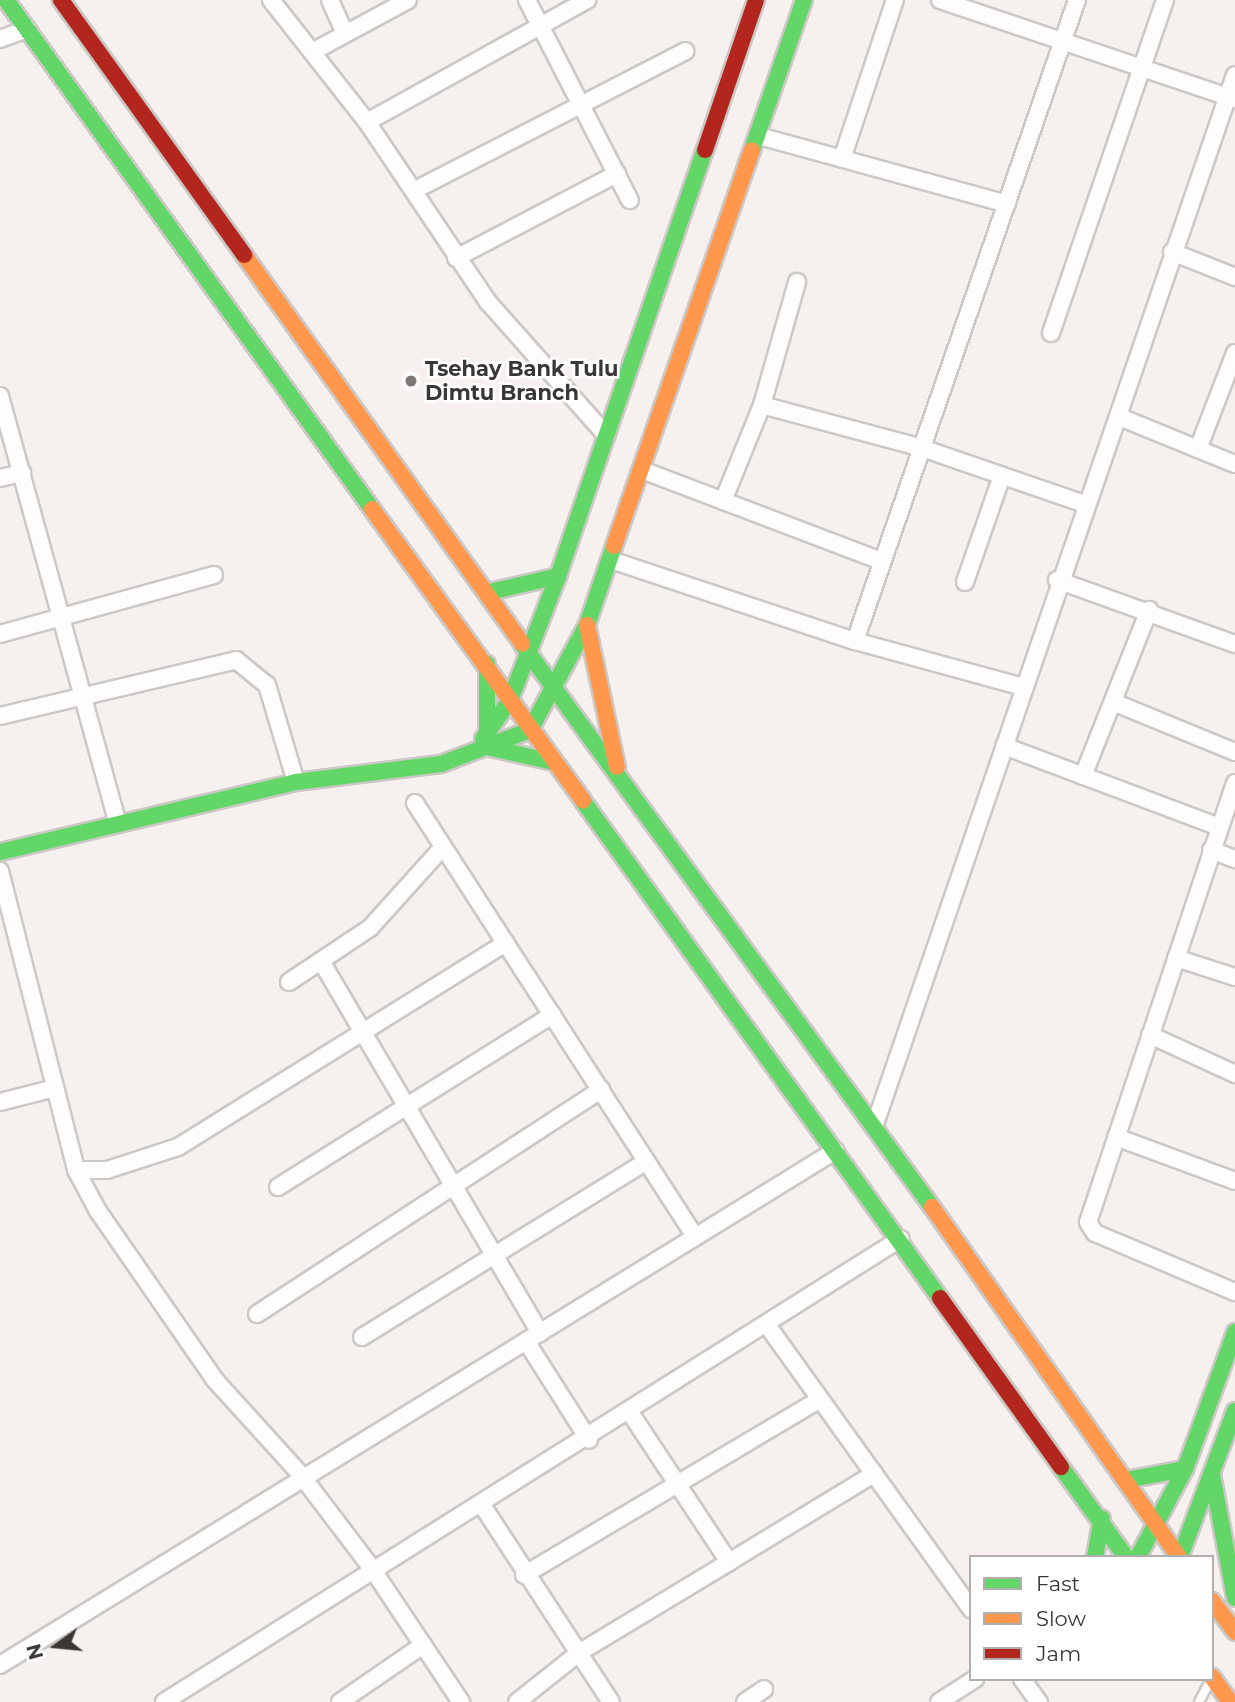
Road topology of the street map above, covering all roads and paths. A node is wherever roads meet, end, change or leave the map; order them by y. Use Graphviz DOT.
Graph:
graph roads {
  1 [pos="6,0"];
  2 [pos="61,0"];
  3 [pos="271,0"];
  4 [pos="330,0"];
  5 [pos="408,0"];
  6 [pos="527,0"];
  7 [pos="587,0"];
  8 [pos="756,0"];
  9 [pos="804,0"];
  10 [pos="895,0"];
  11 [pos="940,0"];
  12 [pos="1077,0"];
  13 [pos="1165,0"];
  14 [pos="987,8"];
  15 [pos="540,23"];
  16 [pos="27,29"];
  17 [pos="345,34"];
  18 [pos="0,39"];
  19 [pos="1060,41"];
  20 [pos="685,51"];
  21 [pos="312,52"];
  22 [pos="1142,67"];
  23 [pos="1235,75"];
  24 [pos="1231,98"];
  25 [pos="579,101"];
  26 [pos="367,122"];
  27 [pos="759,136"];
  28 [pos="842,159"];
  29 [pos="617,174"];
  30 [pos="415,190"];
  31 [pos="630,200"];
  32 [pos="1007,204"];
  33 [pos="1172,252"];
  34 [pos="456,258"];
  35 [pos="1235,276"];
  36 [pos="797,282"];
  37 [pos="1051,334"];
  38 [pos="1235,353"];
  39 [pos="1,391"];
  40 [pos="762,405"];
  41 [pos="1122,418"];
  42 [pos="606,435"];
  43 [pos="919,447"];
  44 [pos="1198,449"];
  45 [pos="1235,464"];
  46 [pos="642,470"];
  47 [pos="22,473"];
  48 [pos="1002,476"];
  49 [pos="0,478"];
  50 [pos="723,501"];
  51 [pos="1086,504"];
  52 [pos="611,560"];
  53 [pos="881,561"];
  54 [pos="214,575"];
  55 [pos="558,576"];
  56 [pos="1057,580"];
  57 [pos="965,582"];
  58 [pos="490,592"];
  59 [pos="1149,610"];
  60 [pos="61,621"];
  61 [pos="587,625"];
  62 [pos="0,634"];
  63 [pos="855,641"];
  64 [pos="1235,644"];
  65 [pos="530,652"];
  66 [pos="487,664"];
  67 [pos="1023,687"];
  68 [pos="555,690"];
  69 [pos="84,697"];
  70 [pos="510,700"];
  71 [pos="1113,702"];
  72 [pos="0,716"];
  73 [pos="530,730"];
  74 [pos="487,732"];
  75 [pos="1004,746"];
  76 [pos="491,748"];
  77 [pos="1235,752"];
  78 [pos="475,755"];
  79 [pos="553,762"];
  80 [pos="1083,776"];
  81 [pos="619,779"];
  82 [pos="296,782"];
  83 [pos="1235,783"];
  84 [pos="415,803"];
  85 [pos="117,822"];
  86 [pos="1219,827"];
  87 [pos="443,847"];
  88 [pos="1211,850"];
  89 [pos="0,852"];
  90 [pos="1235,859"];
  91 [pos="0,871"];
  92 [pos="506,943"];
  93 [pos="1177,958"];
  94 [pos="321,961"];
  95 [pos="1235,977"];
  96 [pos="289,982"];
  97 [pos="552,1015"];
  98 [pos="364,1030"];
  99 [pos="1150,1035"];
  100 [pos="1235,1073"];
  101 [pos="55,1088"];
  102 [pos="600,1090"];
  103 [pos="0,1102"];
  104 [pos="409,1104"];
  105 [pos="874,1127"];
  106 [pos="1116,1137"];
  107 [pos="835,1151"];
  108 [pos="645,1163"];
  109 [pos="76,1170"];
  110 [pos="455,1179"];
  111 [pos="1235,1181"];
  112 [pos="278,1187"];
  113 [pos="694,1235"];
  114 [pos="900,1239"];
  115 [pos="498,1256"];
  116 [pos="1235,1292"];
  117 [pos="257,1314"];
  118 [pos="767,1325"];
  119 [pos="1235,1332"];
  120 [pos="540,1333"];
  121 [pos="362,1337"];
  122 [pos="526,1342"];
  123 [pos="820,1399"];
  124 [pos="1235,1411"];
  125 [pos="631,1414"];
  126 [pos="589,1440"];
  127 [pos="1185,1469"];
  128 [pos="874,1474"];
  129 [pos="301,1475"];
  130 [pos="1212,1475"];
  131 [pos="1126,1480"];
  132 [pos="675,1486"];
  133 [pos="482,1505"];
  134 [pos="1102,1519"];
  135 [pos="1156,1527"];
  136 [pos="1095,1555"];
  137 [pos="1125,1555"];
  138 [pos="1139,1555"];
  139 [pos="1178,1555"];
  140 [pos="1181,1555"];
  141 [pos="729,1562"];
  142 [pos="373,1570"];
  143 [pos="524,1575"];
  144 [pos="1235,1598"];
  145 [pos="1214,1604"];
  146 [pos="969,1606"];
  147 [pos="1235,1632"];
  148 [pos="423,1645"];
  149 [pos="580,1652"];
  150 [pos="0,1665"];
  151 [pos="972,1681"];
  152 [pos="1023,1681"];
  153 [pos="1210,1681"];
  154 [pos="1213,1681"];
  155 [pos="764,1689"];
  156 [pos="164,1702"];
  157 [pos="340,1702"];
  158 [pos="461,1702"];
  159 [pos="517,1702"];
  160 [pos="611,1702"];
  161 [pos="744,1702"];
  162 [pos="939,1702"];
  163 [pos="1039,1702"];
  164 [pos="1199,1702"];
  165 [pos="1230,1702"];
  1 -- 16 [label="main road"];
  2 -- 58 [label="main road"];
  3 -- 21 [label="street"];
  4 -- 17 [label="street"];
  5 -- 17 [label="street"];
  6 -- 15 [label="street"];
  7 -- 15 [label="street"];
  8 -- 42 [label="main road"];
  9 -- 27 [label="main road"];
  10 -- 28 [label="street"];
  11 -- 14 [label="street"];
  12 -- 19 [label="street"];
  13 -- 22 [label="street"];
  14 -- 19 [label="street"];
  15 -- 25 [label="street"];
  15 -- 26 [label="street"];
  16 -- 18 [label="street"];
  16 -- 66 [label="main road"];
  17 -- 21 [label="street"];
  19 -- 22 [label="street"];
  19 -- 32 [label="street"];
  20 -- 25 [label="street"];
  21 -- 26 [label="street"];
  22 -- 24 [label="street"];
  22 -- 37 [label="street"];
  23 -- 24 [label="street"];
  24 -- 33 [label="street"];
  25 -- 29 [label="street"];
  25 -- 30 [label="street"];
  26 -- 30 [label="street"];
  27 -- 28 [label="street"];
  27 -- 46 [label="main road"];
  28 -- 32 [label="street"];
  29 -- 31 [label="street"];
  29 -- 34 [label="street"];
  30 -- 34 [label="street"];
  32 -- 43 [label="street"];
  33 -- 35 [label="street"];
  33 -- 41 [label="street"];
  34 -- 42 [label="street"];
  36 -- 40 [label="street"];
  38 -- 44 [label="street"];
  39 -- 47 [label="street"];
  40 -- 43 [label="street"];
  40 -- 50 [label="street"];
  41 -- 44 [label="street"];
  41 -- 51 [label="street"];
  42 -- 55 [label="main road"];
  43 -- 48 [label="street"];
  43 -- 53 [label="street"];
  44 -- 45 [label="street"];
  46 -- 50 [label="street"];
  46 -- 52 [label="main road"];
  47 -- 49 [label="street"];
  47 -- 60 [label="street"];
  48 -- 51 [label="street"];
  48 -- 57 [label="street"];
  50 -- 53 [label="street"];
  51 -- 56 [label="street"];
  52 -- 61 [label="main road"];
  52 -- 63 [label="street"];
  53 -- 63 [label="street"];
  54 -- 60 [label="street"];
  55 -- 58 [label="main road"];
  55 -- 65 [label="main road"];
  56 -- 59 [label="street"];
  56 -- 67 [label="street"];
  58 -- 65 [label="main road"];
  59 -- 64 [label="street"];
  59 -- 71 [label="street"];
  60 -- 62 [label="street"];
  60 -- 69 [label="street"];
  61 -- 68 [label="main road"];
  61 -- 81 [label="main road"];
  63 -- 67 [label="street"];
  65 -- 68 [label="main road"];
  65 -- 70 [label="main road"];
  66 -- 70 [label="main road"];
  66 -- 74 [label="main road"];
  67 -- 75 [label="street"];
  68 -- 73 [label="main road"];
  68 -- 81 [label="main road"];
  69 -- 72 [label="street"];
  69 -- 82 [label="street"];
  69 -- 85 [label="street"];
  70 -- 73 [label="main road"];
  70 -- 74 [label="main road"];
  71 -- 77 [label="street"];
  71 -- 80 [label="street"];
  73 -- 76 [label="main road"];
  73 -- 79 [label="main road"];
  74 -- 78 [label="main road"];
  75 -- 80 [label="street"];
  75 -- 105 [label="street"];
  76 -- 78 [label="main road"];
  76 -- 79 [label="main road"];
  78 -- 82 [label="main road"];
  79 -- 107 [label="main road"];
  80 -- 86 [label="street"];
  81 -- 105 [label="main road"];
  82 -- 85 [label="main road"];
  83 -- 86 [label="street"];
  84 -- 87 [label="street"];
  85 -- 89 [label="main road"];
  86 -- 88 [label="street"];
  87 -- 92 [label="street"];
  87 -- 94 [label="street"];
  88 -- 90 [label="street"];
  88 -- 93 [label="street"];
  91 -- 101 [label="street"];
  92 -- 97 [label="street"];
  92 -- 98 [label="street"];
  93 -- 95 [label="street"];
  93 -- 99 [label="street"];
  94 -- 96 [label="street"];
  94 -- 98 [label="street"];
  97 -- 102 [label="street"];
  97 -- 104 [label="street"];
  98 -- 104 [label="street"];
  98 -- 109 [label="street"];
  99 -- 100 [label="street"];
  99 -- 106 [label="street"];
  101 -- 103 [label="street"];
  101 -- 109 [label="street"];
  102 -- 108 [label="street"];
  102 -- 110 [label="street"];
  104 -- 110 [label="street"];
  104 -- 112 [label="street"];
  105 -- 131 [label="main road"];
  106 -- 111 [label="street"];
  106 -- 116 [label="street"];
  107 -- 113 [label="street"];
  107 -- 114 [label="main road"];
  108 -- 113 [label="street"];
  108 -- 115 [label="street"];
  109 -- 129 [label="street"];
  110 -- 115 [label="street"];
  110 -- 117 [label="street"];
  113 -- 120 [label="street"];
  114 -- 118 [label="street"];
  114 -- 134 [label="main road"];
  115 -- 120 [label="street"];
  115 -- 121 [label="street"];
  118 -- 123 [label="street"];
  118 -- 125 [label="street"];
  119 -- 127 [label="main road"];
  120 -- 122 [label="street"];
  122 -- 126 [label="street"];
  122 -- 129 [label="street"];
  123 -- 128 [label="street"];
  123 -- 132 [label="street"];
  124 -- 130 [label="main road"];
  125 -- 126 [label="street"];
  125 -- 132 [label="street"];
  126 -- 133 [label="street"];
  127 -- 131 [label="main road"];
  127 -- 135 [label="main road"];
  128 -- 141 [label="street"];
  128 -- 146 [label="street"];
  129 -- 142 [label="street"];
  129 -- 150 [label="street"];
  130 -- 140 [label="main road"];
  130 -- 144 [label="main road"];
  131 -- 135 [label="main road"];
  132 -- 141 [label="street"];
  132 -- 143 [label="street"];
  133 -- 142 [label="street"];
  133 -- 143 [label="street"];
  134 -- 136 [label="main road"];
  134 -- 137 [label="main road"];
  135 -- 138 [label="main road"];
  135 -- 139 [label="main road"];
  141 -- 149 [label="street"];
  142 -- 148 [label="street"];
  142 -- 156 [label="street"];
  143 -- 149 [label="street"];
  145 -- 147 [label="main road"];
  148 -- 157 [label="street"];
  148 -- 158 [label="street"];
  149 -- 159 [label="street"];
  149 -- 160 [label="street"];
  151 -- 162 [label="street"];
  152 -- 163 [label="street"];
  153 -- 164 [label="lane"];
  154 -- 165 [label="main road"];
  155 -- 161 [label="street"];
}
